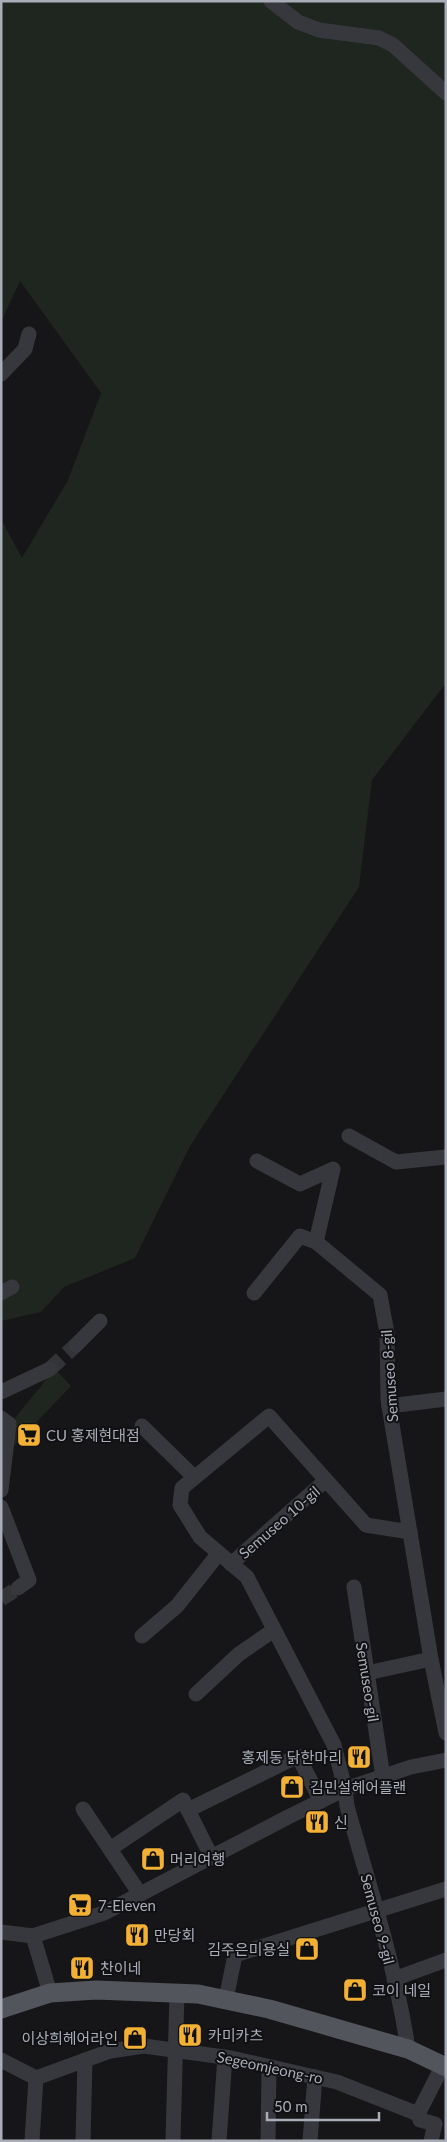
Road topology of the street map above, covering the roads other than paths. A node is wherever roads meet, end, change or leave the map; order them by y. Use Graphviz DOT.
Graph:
graph roads {
  1 [pos="271,1"];
  2 [pos="446,93"];
  3 [pos="29,334"];
  4 [pos="1,374"];
  5 [pos="349,1136"];
  6 [pos="446,1157"];
  7 [pos="257,1161"];
  8 [pos="316,1242"];
  9 [pos="254,1294"];
  10 [pos="100,1321"];
  11 [pos="76,1345"];
  12 [pos="50,1369"];
  13 [pos="1,1392"];
  14 [pos="446,1399"];
  15 [pos="389,1406"];
  16 [pos="1,1418"];
  17 [pos="142,1426"];
  18 [pos="194,1477"];
  19 [pos="326,1480"];
  20 [pos="1,1490"];
  21 [pos="1,1507"];
  22 [pos="410,1532"];
  23 [pos="219,1553"];
  24 [pos="231,1564"];
  25 [pos="354,1587"];
  26 [pos="18,1588"];
  27 [pos="274,1630"];
  28 [pos="142,1636"];
  29 [pos="431,1659"];
  30 [pos="367,1673"];
  31 [pos="196,1694"];
  32 [pos="446,1733"];
  33 [pos="446,1760"];
  34 [pos="383,1777"];
  35 [pos="345,1789"];
  36 [pos="321,1801"];
  37 [pos="83,1809"];
  38 [pos="188,1810"];
  39 [pos="110,1849"];
  40 [pos="211,1856"];
  41 [pos="446,1889"];
  42 [pos="140,1894"];
  43 [pos="376,1911"];
  44 [pos="3,1934"];
  45 [pos="33,1936"];
  46 [pos="446,1960"];
  47 [pos="394,1979"];
  48 [pos="177,1992"];
  49 [pos="50,1993"];
  50 [pos="226,1999"];
  51 [pos="1,2009"];
  52 [pos="176,2049"];
  53 [pos="408,2050"];
  54 [pos="225,2057"];
  55 [pos="1,2060"];
  56 [pos="85,2060"];
  57 [pos="445,2066"];
  58 [pos="269,2067"];
  59 [pos="315,2077"];
  60 [pos="36,2078"];
  61 [pos="418,2114"];
  62 [pos="32,2141"];
  63 [pos="83,2141"];
  64 [pos="173,2141"];
  65 [pos="219,2141"];
  66 [pos="268,2141"];
  67 [pos="310,2141"];
  68 [pos="431,2141"];
  1 -- 2 [label="street"];
  3 -- 4 [label="street"];
  5 -- 6 [label="street"];
  7 -- 8 [label="street"];
  8 -- 9 [label="street"];
  8 -- 15 [label="street, Semuseo 8-gil"];
  10 -- 11 [label="street"];
  12 -- 13 [label="street"];
  14 -- 15 [label="street"];
  15 -- 22 [label="street, Semuseo 8-gil"];
  16 -- 20 [label="street"];
  17 -- 18 [label="street"];
  18 -- 19 [label="street, Semuseo 10-gil"];
  18 -- 23 [label="street, Semuseo 10-gil"];
  19 -- 22 [label="street, Semuseo 10-gil"];
  19 -- 24 [label="street, Semuseo 10-gil"];
  21 -- 26 [label="street"];
  22 -- 29 [label="street, Semuseo 8-gil"];
  23 -- 24 [label="street, Semuseo 10-gil"];
  23 -- 28 [label="street, Semuseo 10-gil"];
  24 -- 27 [label="street, Semuseo 10-gil"];
  25 -- 30 [label="street, Semuseo-gil"];
  27 -- 31 [label="street"];
  27 -- 35 [label="street, Semuseo 10-gil"];
  29 -- 30 [label="street"];
  29 -- 32 [label="street, Semuseo 8-gil"];
  30 -- 34 [label="street, Semuseo-gil"];
  33 -- 34 [label="street"];
  34 -- 35 [label="street"];
  35 -- 36 [label="street"];
  35 -- 43 [label="street, Semuseo 9-gil"];
  36 -- 38 [label="street"];
  36 -- 40 [label="street"];
  37 -- 39 [label="street"];
  38 -- 39 [label="street"];
  38 -- 40 [label="street"];
  39 -- 42 [label="street"];
  40 -- 42 [label="street"];
  41 -- 43 [label="street"];
  42 -- 45 [label="street"];
  43 -- 47 [label="street, Semuseo 9-gil"];
  43 -- 50 [label="street"];
  44 -- 45 [label="street"];
  45 -- 49 [label="street"];
  46 -- 47 [label="street"];
  47 -- 53 [label="street, Semuseo 9-gil"];
  48 -- 49 [label="main road"];
  48 -- 50 [label="main road"];
  48 -- 52 [label="street"];
  49 -- 51 [label="main road"];
  50 -- 53 [label="main road"];
  52 -- 54 [label="street, Segeomjeong-ro"];
  52 -- 56 [label="street, Segeomjeong-ro"];
  52 -- 64 [label="street"];
  53 -- 57 [label="main road"];
  54 -- 58 [label="street, Segeomjeong-ro"];
  54 -- 65 [label="street"];
  55 -- 60 [label="street"];
  56 -- 60 [label="street, Segeomjeong-ro"];
  56 -- 63 [label="street"];
  57 -- 61 [label="street"];
  58 -- 59 [label="street, Segeomjeong-ro"];
  58 -- 66 [label="street"];
  59 -- 61 [label="street, Segeomjeong-ro"];
  59 -- 67 [label="street"];
  60 -- 62 [label="street"];
  61 -- 68 [label="street, Segeomjeong-ro"];
}
